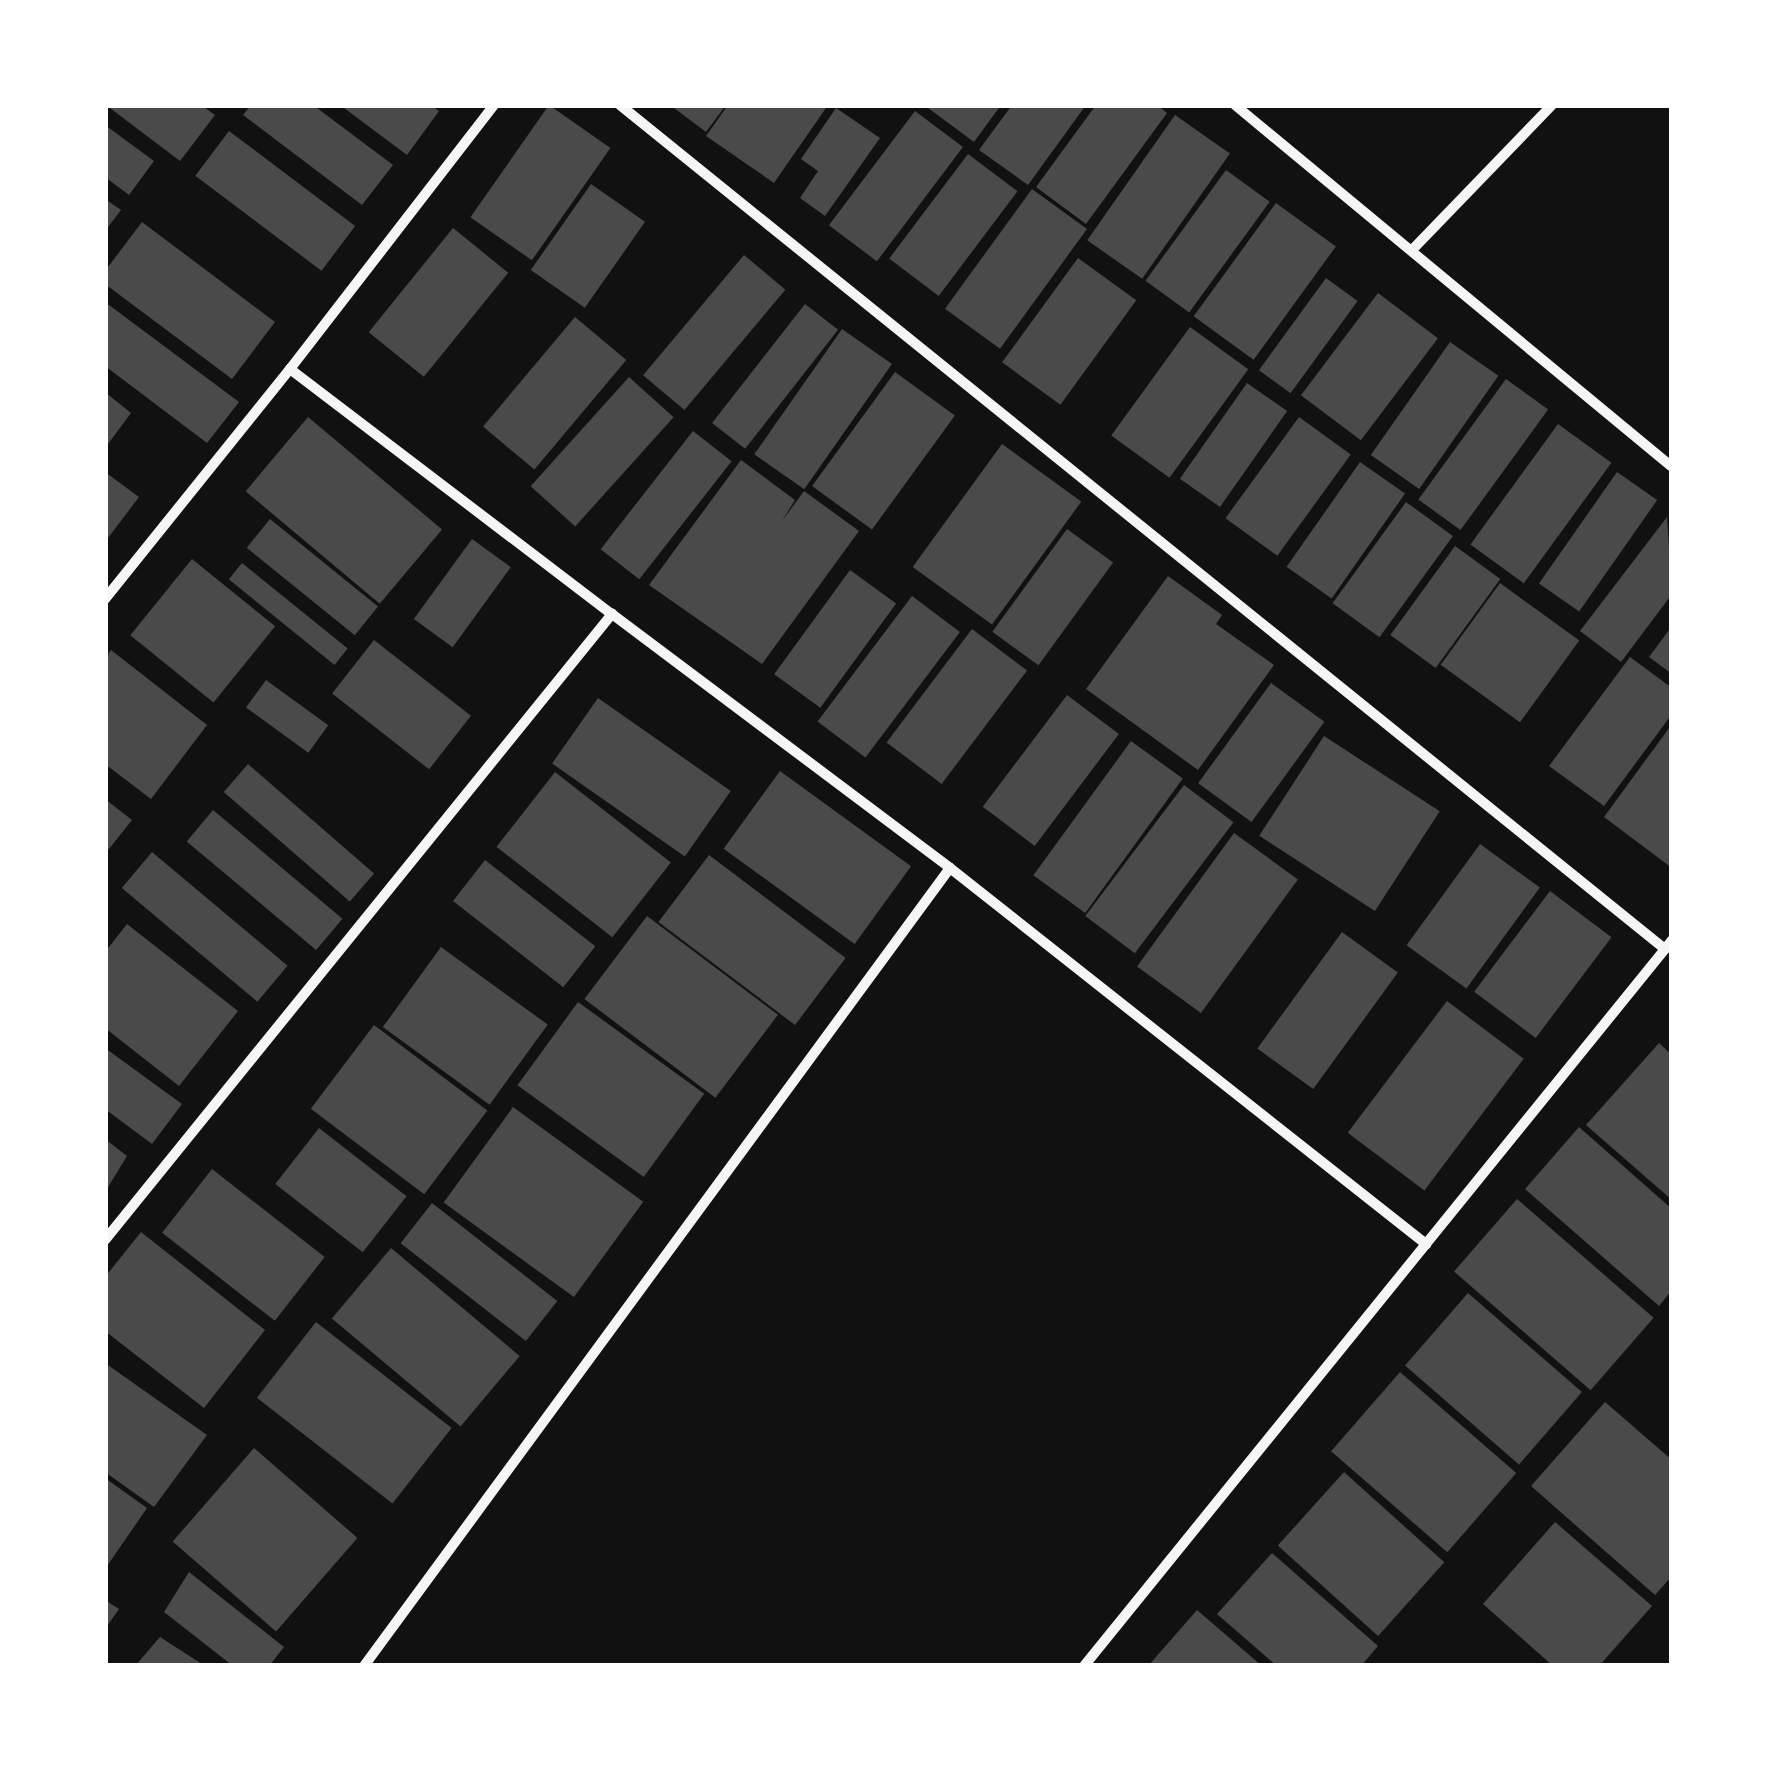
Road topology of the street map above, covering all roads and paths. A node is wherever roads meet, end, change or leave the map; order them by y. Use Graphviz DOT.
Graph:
graph roads {
  1 [pos="494,105"];
  2 [pos="620,105"];
  3 [pos="1234,105"];
  4 [pos="1552,105"];
  5 [pos="1413,250"];
  6 [pos="290,369"];
  7 [pos="1672,467"];
  8 [pos="105,599"];
  9 [pos="612,614"];
  10 [pos="950,868"];
  11 [pos="1668,944"];
  12 [pos="105,1240"];
  13 [pos="1426,1244"];
  14 [pos="364,1666"];
  15 [pos="1084,1666"];
  1 -- 6 [label="street"];
  2 -- 11 [label="street"];
  3 -- 5 [label="street"];
  4 -- 5 [label="street"];
  5 -- 7 [label="street"];
  6 -- 8 [label="street"];
  6 -- 9 [label="street"];
  9 -- 10 [label="street"];
  9 -- 12 [label="street"];
  10 -- 13 [label="street"];
  10 -- 14 [label="street"];
  11 -- 13 [label="street"];
  13 -- 15 [label="street"];
}
